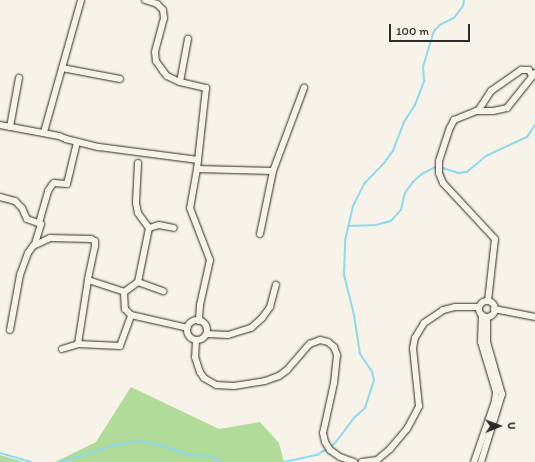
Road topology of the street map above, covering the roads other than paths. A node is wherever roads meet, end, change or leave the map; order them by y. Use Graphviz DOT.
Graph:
graph roads {
  1 [pos="81,0"];
  2 [pos="145,0"];
  3 [pos="188,39"];
  4 [pos="62,68"];
  5 [pos="534,74"];
  6 [pos="19,78"];
  7 [pos="120,79"];
  8 [pos="180,82"];
  9 [pos="304,88"];
  10 [pos="478,111"];
  11 [pos="0,125"];
  12 [pos="10,127"];
  13 [pos="44,132"];
  14 [pos="77,142"];
  15 [pos="198,160"];
  16 [pos="138,163"];
  17 [pos="197,169"];
  18 [pos="273,171"];
  19 [pos="0,197"];
  20 [pos="39,223"];
  21 [pos="149,228"];
  22 [pos="174,228"];
  23 [pos="260,234"];
  24 [pos="35,244"];
  25 [pos="88,280"];
  26 [pos="138,282"];
  27 [pos="276,286"];
  28 [pos="163,291"];
  29 [pos="124,292"];
  30 [pos="488,301"];
  31 [pos="479,307"];
  32 [pos="494,309"];
  33 [pos="131,315"];
  34 [pos="484,316"];
  35 [pos="535,318"];
  36 [pos="199,321"];
  37 [pos="188,328"];
  38 [pos="10,330"];
  39 [pos="207,334"];
  40 [pos="196,340"];
  41 [pos="78,344"];
  42 [pos="62,349"];
  43 [pos="490,424"];
  44 [pos="354,462"];
  45 [pos="362,462"];
  46 [pos="474,462"];
  47 [pos="481,462"];
  1 -- 4 [label="street"];
  2 -- 8 [label="street"];
  3 -- 8 [label="street"];
  4 -- 7 [label="street"];
  4 -- 13 [label="street"];
  5 -- 10 [label="street"];
  5 -- 10 [label="street"];
  6 -- 12 [label="street"];
  8 -- 15 [label="street"];
  9 -- 18 [label="street"];
  10 -- 30 [label="street"];
  11 -- 12 [label="street"];
  12 -- 13 [label="street"];
  13 -- 14 [label="street"];
  14 -- 15 [label="street"];
  14 -- 20 [label="street"];
  15 -- 17 [label="street"];
  16 -- 21 [label="street"];
  17 -- 18 [label="street"];
  17 -- 36 [label="street"];
  18 -- 23 [label="street"];
  19 -- 20 [label="street"];
  20 -- 24 [label="street"];
  21 -- 22 [label="street"];
  21 -- 26 [label="street"];
  24 -- 25 [label="street"];
  24 -- 38 [label="street"];
  25 -- 29 [label="street"];
  25 -- 41 [label="street"];
  26 -- 28 [label="street"];
  26 -- 29 [label="street"];
  27 -- 39 [label="street"];
  29 -- 33 [label="street"];
  30 -- 31 [label="street"];
  30 -- 32 [label="street"];
  31 -- 34 [label="street"];
  31 -- 45 [label="street"];
  32 -- 34 [label="street"];
  32 -- 35 [label="street"];
  33 -- 37 [label="street"];
  33 -- 41 [label="street"];
  34 -- 43 [label="street"];
  36 -- 37 [label="street"];
  36 -- 39 [label="street"];
  37 -- 40 [label="street"];
  39 -- 40 [label="street"];
  40 -- 44 [label="street"];
  41 -- 42 [label="street"];
  43 -- 46 [label="street"];
  43 -- 47 [label="street"];
}
